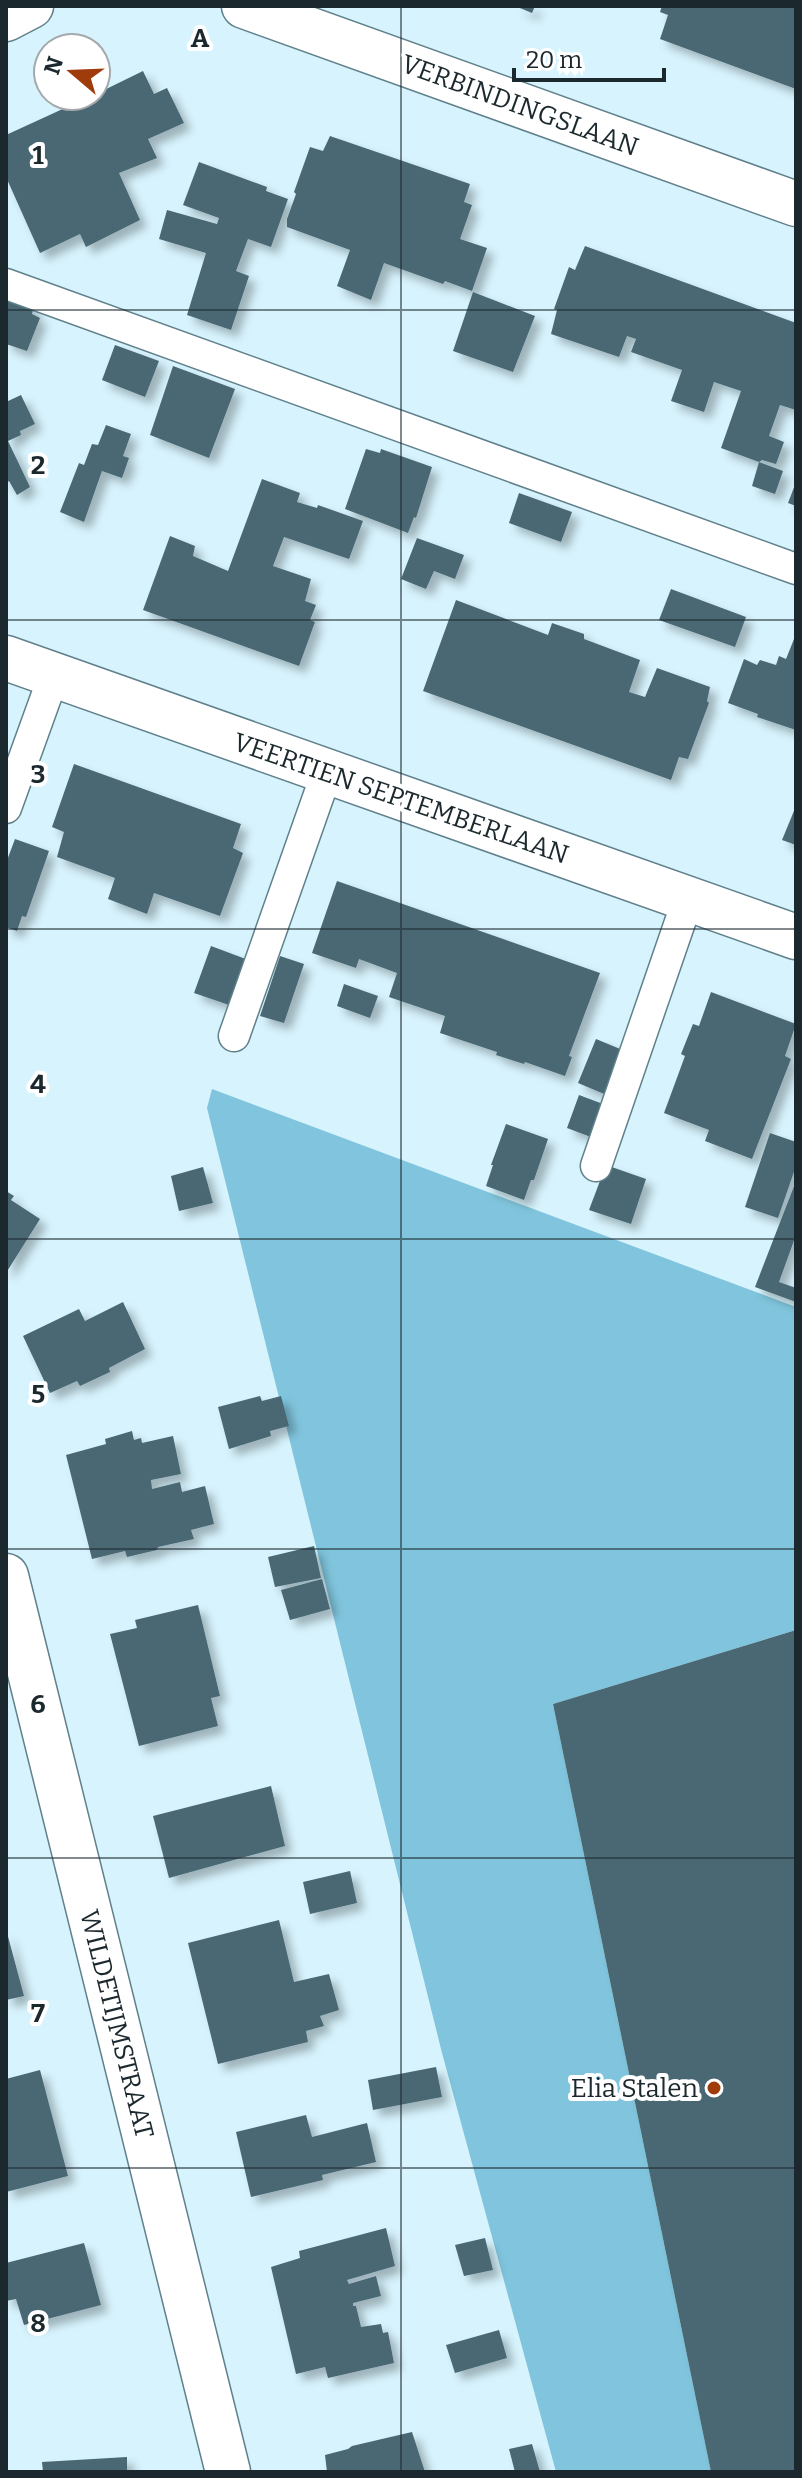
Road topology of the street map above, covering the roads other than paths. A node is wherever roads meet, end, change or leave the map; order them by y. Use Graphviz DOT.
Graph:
graph roads {
  1 [pos="31,6"];
  2 [pos="244,6"];
  3 [pos="6,19"];
  4 [pos="796,204"];
  5 [pos="6,284"];
  6 [pos="796,569"];
  7 [pos="6,658"];
  8 [pos="54,675"];
  9 [pos="327,772"];
  10 [pos="6,808"];
  11 [pos="688,899"];
  12 [pos="796,937"];
  13 [pos="234,1036"];
  14 [pos="596,1166"];
  15 [pos="6,1576"];
  16 [pos="228,2472"];
  1 -- 3 [label="street"];
  2 -- 4 [label="street, VERBINDINGSLAAN"];
  5 -- 6 [label="lane"];
  7 -- 8 [label="street, VEERTIEN SEPTEMBERLAAN"];
  8 -- 9 [label="street, VEERTIEN SEPTEMBERLAAN"];
  8 -- 10 [label="lane"];
  9 -- 11 [label="street, VEERTIEN SEPTEMBERLAAN"];
  9 -- 13 [label="lane"];
  11 -- 12 [label="street, VEERTIEN SEPTEMBERLAAN"];
  11 -- 14 [label="lane"];
  15 -- 16 [label="street, WILDETIJMSTRAAT"];
}
